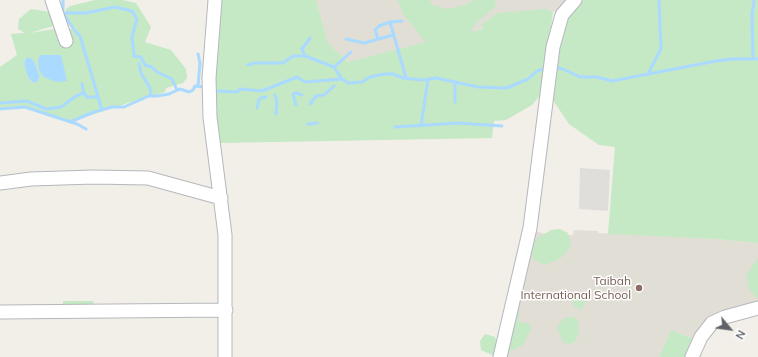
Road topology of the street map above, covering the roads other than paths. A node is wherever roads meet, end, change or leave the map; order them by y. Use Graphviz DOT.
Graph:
graph roads {
  1 [pos="52,0"];
  2 [pos="215,0"];
  3 [pos="574,0"];
  4 [pos="66,41"];
  5 [pos="0,183"];
  6 [pos="221,198"];
  7 [pos="758,308"];
  8 [pos="226,310"];
  9 [pos="0,312"];
  10 [pos="225,357"];
  11 [pos="500,357"];
  12 [pos="692,357"];
  1 -- 4 [label="street"];
  2 -- 6 [label="street"];
  3 -- 11 [label="street"];
  5 -- 6 [label="street"];
  6 -- 8 [label="street"];
  7 -- 12 [label="street"];
  8 -- 9 [label="street"];
  8 -- 10 [label="street"];
}
